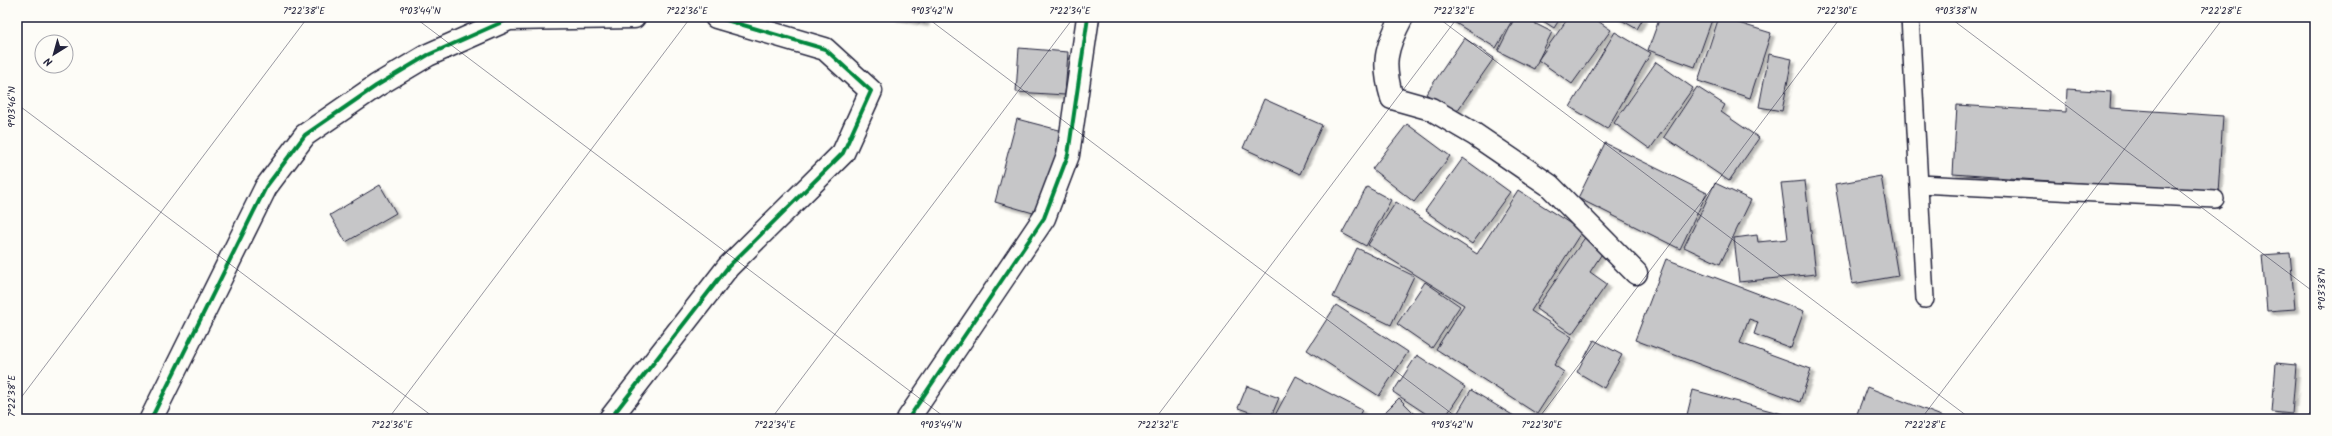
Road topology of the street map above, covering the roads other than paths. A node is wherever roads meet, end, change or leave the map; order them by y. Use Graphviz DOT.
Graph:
graph roads {
  1 [pos="634,17"];
  2 [pos="716,17"];
  3 [pos="1088,17"];
  4 [pos="1402,17"];
  5 [pos="1910,17"];
  6 [pos="1919,184"];
  7 [pos="2215,199"];
  8 [pos="1636,273"];
  9 [pos="1925,299"];
  10 [pos="151,419"];
  11 [pos="610,419"];
  12 [pos="908,419"];
  1 -- 10 [label="street"];
  2 -- 11 [label="street"];
  3 -- 12 [label="street"];
  4 -- 8 [label="street"];
  5 -- 6 [label="lane"];
  6 -- 7 [label="lane"];
  6 -- 9 [label="lane"];
}
